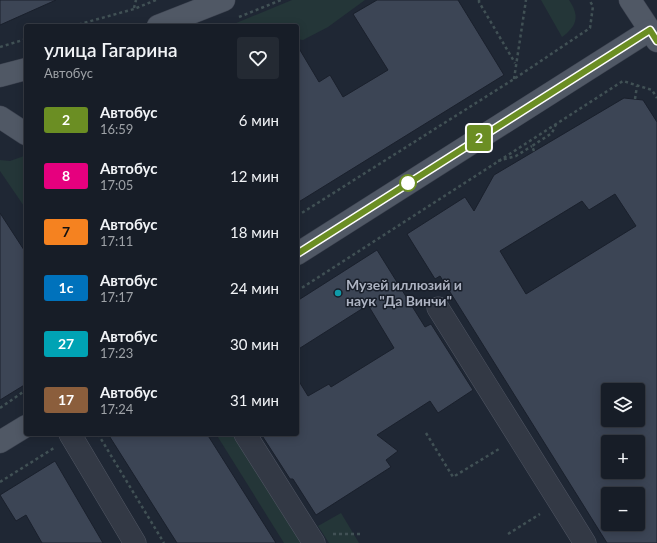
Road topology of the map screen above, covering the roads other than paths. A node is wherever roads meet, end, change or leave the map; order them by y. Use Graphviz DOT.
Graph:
graph roads {
  1 [pos="224,0"];
  2 [pos="630,0"];
  3 [pos="163,24"];
  4 [pos="653,36"];
  5 [pos="24,69"];
  6 [pos="0,76"];
  7 [pos="0,117"];
  8 [pos="24,133"];
  9 [pos="299,253"];
  10 [pos="438,308"];
  11 [pos="24,427"];
  12 [pos="72,436"];
  13 [pos="246,436"];
  14 [pos="0,442"];
  15 [pos="135,543"];
  16 [pos="314,543"];
  17 [pos="585,543"];
  1 -- 3 [label="main road"];
  2 -- 4 [label="main road"];
  4 -- 9 [label="main road"];
  5 -- 6 [label="main road"];
  7 -- 8 [label="main road"];
  10 -- 17 [label="street"];
  11 -- 14 [label="main road"];
  12 -- 15 [label="street"];
  13 -- 16 [label="street"];
}
